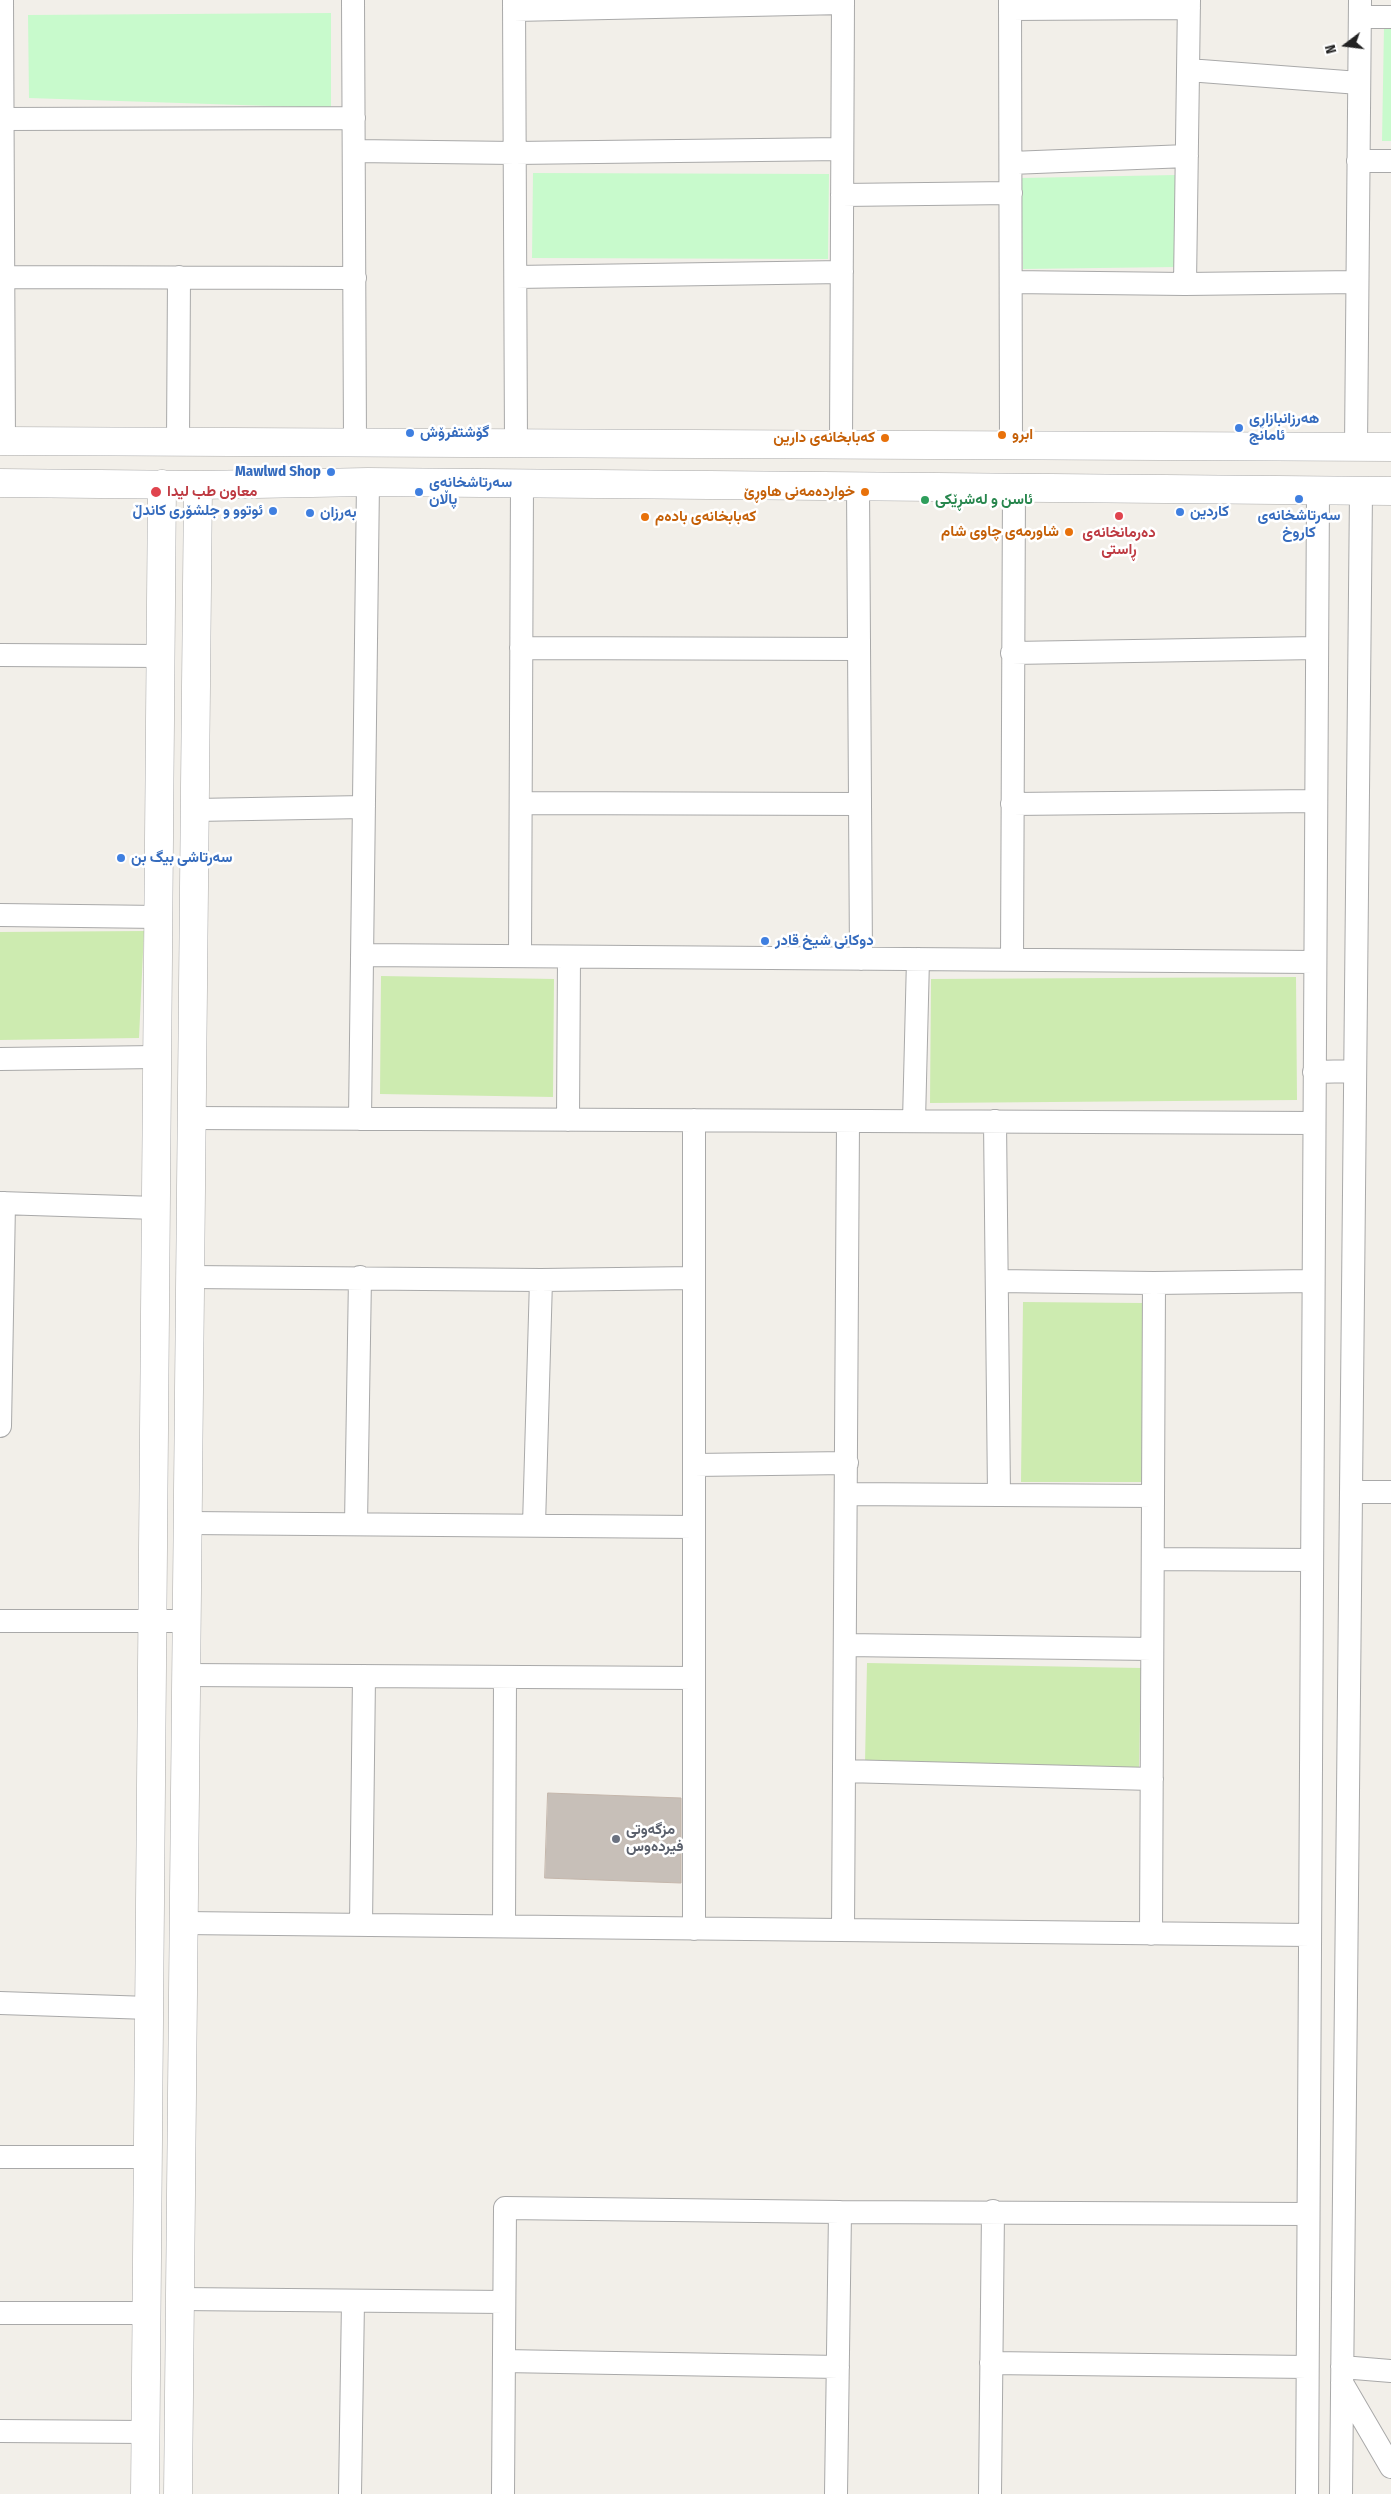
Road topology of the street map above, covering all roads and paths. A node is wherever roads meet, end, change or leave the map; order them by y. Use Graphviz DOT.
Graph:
graph roads {
  1 [pos="2,0"];
  2 [pos="353,0"];
  3 [pos="843,2"];
  4 [pos="1010,4"];
  5 [pos="1189,4"];
  6 [pos="514,5"];
  7 [pos="1360,9"];
  8 [pos="1391,17"];
  9 [pos="1188,70"];
  10 [pos="1359,83"];
  11 [pos="354,118"];
  12 [pos="2,119"];
  13 [pos="842,150"];
  14 [pos="355,151"];
  15 [pos="515,153"];
  16 [pos="1187,156"];
  17 [pos="1391,161"];
  18 [pos="1358,162"];
  19 [pos="1010,163"];
  20 [pos="1011,193"];
  21 [pos="842,195"];
  22 [pos="842,272"];
  23 [pos="2,277"];
  24 [pos="179,277"];
  25 [pos="516,277"];
  26 [pos="355,278"];
  27 [pos="1011,282"];
  28 [pos="1357,282"];
  29 [pos="1185,284"];
  30 [pos="2,441"];
  31 [pos="178,441"];
  32 [pos="355,442"];
  33 [pos="516,443"];
  34 [pos="616,443"];
  35 [pos="842,444"];
  36 [pos="1011,445"];
  37 [pos="1356,447"];
  38 [pos="1391,447"];
  39 [pos="368,482"];
  40 [pos="0,483"];
  41 [pos="522,483"];
  42 [pos="162,484"];
  43 [pos="198,484"];
  44 [pos="616,484"];
  45 [pos="858,485"];
  46 [pos="1014,486"];
  47 [pos="1318,490"];
  48 [pos="1391,491"];
  49 [pos="1361,492"];
  50 [pos="521,648"];
  51 [pos="1317,648"];
  52 [pos="859,649"];
  53 [pos="1012,653"];
  54 [pos="0,656"];
  55 [pos="161,656"];
  56 [pos="1316,801"];
  57 [pos="521,803"];
  58 [pos="860,804"];
  59 [pos="1012,804"];
  60 [pos="364,807"];
  61 [pos="195,810"];
  62 [pos="0,915"];
  63 [pos="158,917"];
  64 [pos="362,955"];
  65 [pos="520,956"];
  66 [pos="569,957"];
  67 [pos="861,959"];
  68 [pos="918,959"];
  69 [pos="1012,960"];
  70 [pos="1315,962"];
  71 [pos="157,1057"];
  72 [pos="0,1059"];
  73 [pos="1355,1071"];
  74 [pos="1314,1072"];
  75 [pos="192,1118"];
  76 [pos="360,1119"];
  77 [pos="568,1120"];
  78 [pos="694,1120"];
  79 [pos="848,1121"];
  80 [pos="914,1121"];
  81 [pos="995,1121"];
  82 [pos="1314,1123"];
  83 [pos="2,1203"];
  84 [pos="156,1208"];
  85 [pos="190,1276"];
  86 [pos="360,1277"];
  87 [pos="694,1278"];
  88 [pos="541,1280"];
  89 [pos="996,1281"];
  90 [pos="1313,1281"];
  91 [pos="1154,1283"];
  92 [pos="0,1426"];
  93 [pos="847,1464"];
  94 [pos="694,1465"];
  95 [pos="1351,1492"];
  96 [pos="1391,1492"];
  97 [pos="846,1494"];
  98 [pos="999,1495"];
  99 [pos="1153,1496"];
  100 [pos="188,1523"];
  101 [pos="356,1524"];
  102 [pos="534,1525"];
  103 [pos="694,1526"];
  104 [pos="1153,1559"];
  105 [pos="1312,1560"];
  106 [pos="0,1621"];
  107 [pos="152,1621"];
  108 [pos="186,1621"];
  109 [pos="845,1645"];
  110 [pos="1152,1649"];
  111 [pos="186,1675"];
  112 [pos="364,1676"];
  113 [pos="505,1677"];
  114 [pos="694,1678"];
  115 [pos="844,1770"];
  116 [pos="1152,1779"];
  117 [pos="184,1924"];
  118 [pos="361,1925"];
  119 [pos="504,1926"];
  120 [pos="843,1928"];
  121 [pos="694,1929"];
  122 [pos="1151,1934"];
  123 [pos="1310,1935"];
  124 [pos="0,2003"];
  125 [pos="149,2008"];
  126 [pos="1345,2037"];
  127 [pos="1309,2038"];
  128 [pos="0,2157"];
  129 [pos="148,2157"];
  130 [pos="993,2211"];
  131 [pos="840,2212"];
  132 [pos="1308,2214"];
  133 [pos="180,2299"];
  134 [pos="353,2301"];
  135 [pos="504,2302"];
  136 [pos="0,2313"];
  137 [pos="147,2313"];
  138 [pos="504,2361"];
  139 [pos="991,2364"];
  140 [pos="1307,2366"];
  141 [pos="838,2367"];
  142 [pos="1391,2371"];
  143 [pos="1341,2375"];
  144 [pos="0,2431"];
  145 [pos="146,2432"];
  146 [pos="1391,2467"];
  147 [pos="145,2494"];
  148 [pos="178,2494"];
  149 [pos="350,2494"];
  150 [pos="503,2494"];
  151 [pos="836,2494"];
  152 [pos="990,2494"];
  153 [pos="1307,2494"];
  154 [pos="1341,2494"];
  1 -- 12 [label="street"];
  2 -- 11 [label="street"];
  3 -- 6 [label="street"];
  3 -- 13 [label="street"];
  4 -- 5 [label="street"];
  4 -- 19 [label="street"];
  5 -- 9 [label="street"];
  6 -- 15 [label="street"];
  7 -- 8 [label="street"];
  7 -- 10 [label="street"];
  9 -- 10 [label="street"];
  9 -- 16 [label="street"];
  10 -- 18 [label="street"];
  11 -- 12 [label="street"];
  11 -- 14 [label="street"];
  12 -- 23 [label="street"];
  13 -- 15 [label="street"];
  13 -- 21 [label="street"];
  14 -- 15 [label="street"];
  14 -- 26 [label="street"];
  15 -- 25 [label="street"];
  16 -- 19 [label="street"];
  16 -- 29 [label="street"];
  17 -- 18 [label="street"];
  18 -- 28 [label="street"];
  19 -- 20 [label="street"];
  20 -- 21 [label="street"];
  20 -- 27 [label="street"];
  21 -- 22 [label="street"];
  22 -- 25 [label="street"];
  22 -- 35 [label="street"];
  23 -- 24 [label="street"];
  23 -- 30 [label="street"];
  24 -- 26 [label="street"];
  24 -- 31 [label="street"];
  25 -- 33 [label="street"];
  26 -- 32 [label="street"];
  27 -- 29 [label="street"];
  27 -- 36 [label="street"];
  28 -- 29 [label="street"];
  28 -- 37 [label="street"];
  30 -- 31 [label="street"];
  31 -- 32 [label="street"];
  32 -- 33 [label="street"];
  33 -- 34 [label="street"];
  34 -- 35 [label="street"];
  34 -- 44 [label="street"];
  35 -- 36 [label="street"];
  36 -- 37 [label="street"];
  37 -- 38 [label="street"];
  39 -- 41 [label="street"];
  39 -- 43 [label="street"];
  39 -- 60 [label="street"];
  40 -- 42 [label="street"];
  41 -- 44 [label="street"];
  41 -- 50 [label="street"];
  42 -- 43 [label="street"];
  42 -- 55 [label="street"];
  43 -- 61 [label="street"];
  44 -- 45 [label="street"];
  45 -- 46 [label="street"];
  45 -- 52 [label="street"];
  46 -- 47 [label="street"];
  46 -- 53 [label="street"];
  47 -- 49 [label="street"];
  47 -- 51 [label="street"];
  48 -- 49 [label="street"];
  49 -- 73 [label="street"];
  50 -- 52 [label="street"];
  50 -- 57 [label="street"];
  51 -- 53 [label="street"];
  51 -- 56 [label="street"];
  52 -- 58 [label="street"];
  53 -- 59 [label="street"];
  54 -- 55 [label="street"];
  55 -- 63 [label="street"];
  56 -- 59 [label="street"];
  56 -- 70 [label="street"];
  57 -- 58 [label="street"];
  57 -- 65 [label="street"];
  58 -- 67 [label="street"];
  59 -- 69 [label="street"];
  60 -- 61 [label="street"];
  60 -- 64 [label="street"];
  61 -- 75 [label="street"];
  62 -- 63 [label="street"];
  63 -- 71 [label="street"];
  64 -- 65 [label="street"];
  64 -- 76 [label="street"];
  65 -- 66 [label="street"];
  66 -- 67 [label="street"];
  66 -- 77 [label="street"];
  67 -- 68 [label="street"];
  68 -- 69 [label="street"];
  68 -- 80 [label="street"];
  69 -- 70 [label="street"];
  70 -- 74 [label="street"];
  71 -- 72 [label="street"];
  71 -- 84 [label="street"];
  73 -- 74 [label="street"];
  73 -- 95 [label="street"];
  74 -- 82 [label="street"];
  75 -- 76 [label="street"];
  75 -- 85 [label="street"];
  76 -- 77 [label="street"];
  77 -- 78 [label="street"];
  78 -- 79 [label="street"];
  78 -- 87 [label="street"];
  79 -- 80 [label="street"];
  79 -- 93 [label="street"];
  80 -- 81 [label="street"];
  81 -- 82 [label="street"];
  81 -- 89 [label="street"];
  82 -- 90 [label="street"];
  83 -- 84 [label="street"];
  83 -- 92 [label="street"];
  84 -- 107 [label="street"];
  85 -- 86 [label="street"];
  85 -- 100 [label="street"];
  86 -- 88 [label="street"];
  86 -- 101 [label="street"];
  87 -- 88 [label="street"];
  87 -- 94 [label="street"];
  88 -- 102 [label="street"];
  89 -- 91 [label="street"];
  89 -- 98 [label="street"];
  90 -- 91 [label="street"];
  90 -- 105 [label="street"];
  91 -- 99 [label="street"];
  93 -- 94 [label="street"];
  93 -- 97 [label="street"];
  94 -- 103 [label="street"];
  95 -- 96 [label="street"];
  95 -- 126 [label="street"];
  97 -- 98 [label="street"];
  97 -- 109 [label="street"];
  98 -- 99 [label="street"];
  99 -- 104 [label="street"];
  100 -- 101 [label="street"];
  100 -- 108 [label="street"];
  101 -- 102 [label="street"];
  102 -- 103 [label="street"];
  103 -- 114 [label="street"];
  104 -- 105 [label="street"];
  104 -- 110 [label="street"];
  105 -- 123 [label="street"];
  106 -- 107 [label="street"];
  107 -- 108 [label="street"];
  107 -- 125 [label="street"];
  108 -- 111 [label="street"];
  109 -- 110 [label="street"];
  109 -- 115 [label="street"];
  110 -- 116 [label="street"];
  111 -- 112 [label="street"];
  111 -- 117 [label="street"];
  112 -- 113 [label="street"];
  112 -- 118 [label="street"];
  113 -- 114 [label="street"];
  113 -- 119 [label="street"];
  114 -- 121 [label="street"];
  115 -- 116 [label="street"];
  115 -- 120 [label="street"];
  116 -- 122 [label="street"];
  117 -- 118 [label="street"];
  117 -- 133 [label="street"];
  118 -- 119 [label="street"];
  119 -- 121 [label="street"];
  120 -- 121 [label="street"];
  120 -- 122 [label="street"];
  122 -- 123 [label="street"];
  123 -- 127 [label="street"];
  124 -- 125 [label="street"];
  125 -- 129 [label="street"];
  126 -- 127 [label="street"];
  126 -- 143 [label="street"];
  127 -- 132 [label="street"];
  128 -- 129 [label="street"];
  129 -- 137 [label="street"];
  130 -- 131 [label="street"];
  130 -- 132 [label="street"];
  130 -- 139 [label="street"];
  131 -- 135 [label="street"];
  131 -- 141 [label="street"];
  132 -- 140 [label="street"];
  133 -- 134 [label="street"];
  133 -- 148 [label="street"];
  134 -- 135 [label="street"];
  134 -- 149 [label="street"];
  135 -- 138 [label="street"];
  136 -- 137 [label="street"];
  137 -- 145 [label="street"];
  138 -- 141 [label="street"];
  138 -- 150 [label="street"];
  139 -- 140 [label="street"];
  139 -- 152 [label="street"];
  140 -- 153 [label="street"];
  141 -- 151 [label="street"];
  142 -- 143 [label="street"];
  143 -- 146 [label="street"];
  143 -- 154 [label="street"];
  144 -- 145 [label="street"];
  145 -- 147 [label="street"];
}
